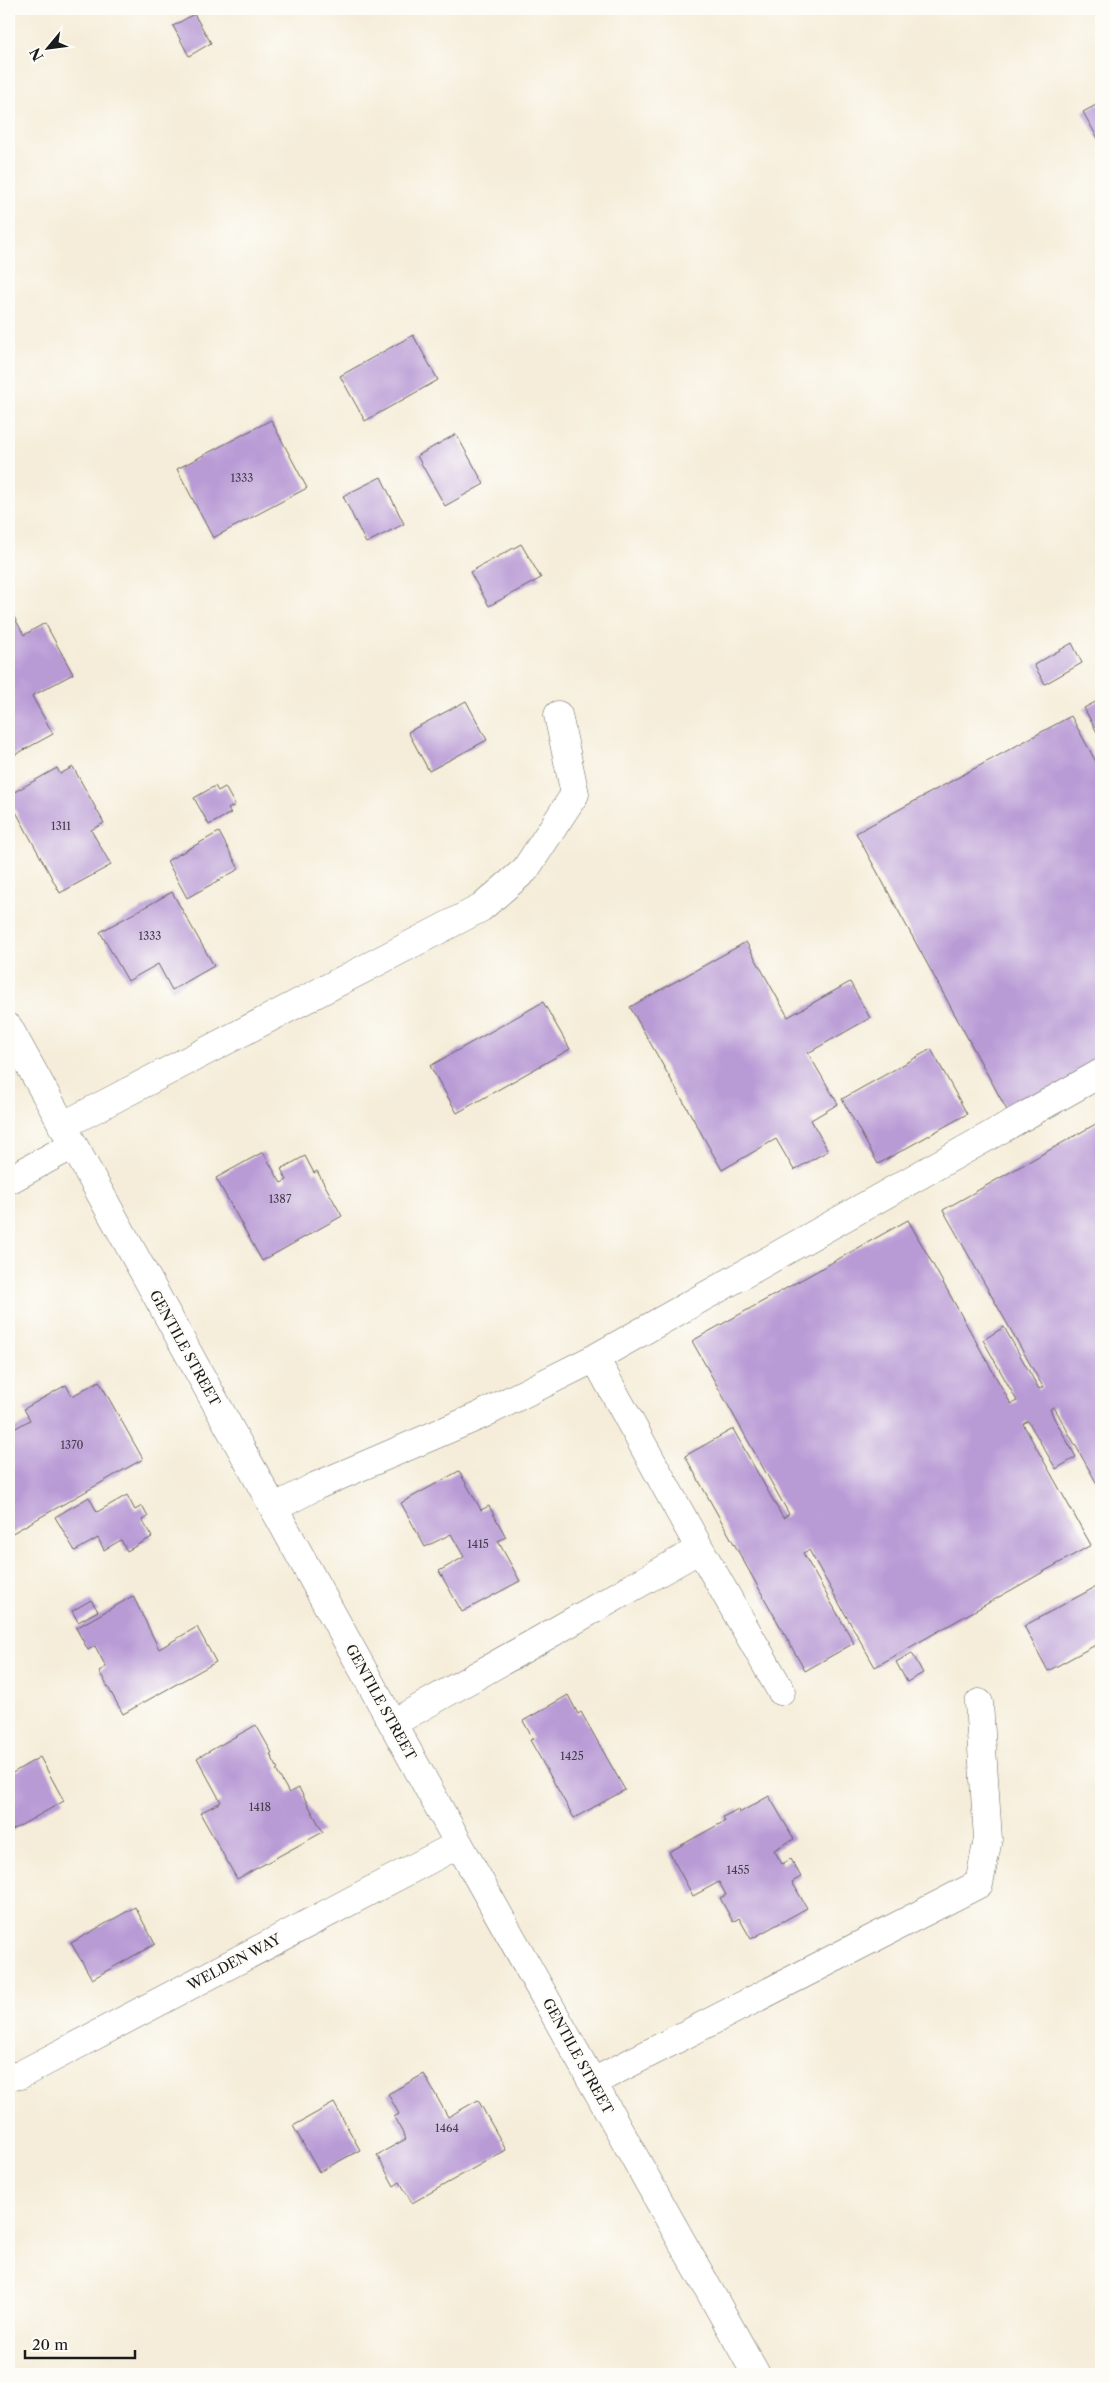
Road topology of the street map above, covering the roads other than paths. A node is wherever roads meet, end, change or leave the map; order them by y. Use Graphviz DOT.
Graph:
graph roads {
  1 [pos="558,715"];
  2 [pos="9,1028"];
  3 [pos="1101,1073"];
  4 [pos="68,1135"];
  5 [pos="9,1180"];
  6 [pos="595,1358"];
  7 [pos="274,1508"];
  8 [pos="700,1549"];
  9 [pos="781,1691"];
  10 [pos="979,1703"];
  11 [pos="393,1723"];
  12 [pos="459,1844"];
  13 [pos="12,2069"];
  14 [pos="593,2082"];
  15 [pos="756,2374"];
  1 -- 4 [label="main road"];
  2 -- 4 [label="main road, GENTILE STREET"];
  3 -- 6 [label="main road"];
  4 -- 5 [label="main road"];
  4 -- 7 [label="main road, GENTILE STREET"];
  6 -- 7 [label="main road"];
  6 -- 8 [label="main road"];
  7 -- 11 [label="main road, GENTILE STREET"];
  8 -- 9 [label="main road"];
  8 -- 11 [label="main road"];
  10 -- 14 [label="main road"];
  11 -- 12 [label="main road, GENTILE STREET"];
  12 -- 13 [label="main road, WELDEN WAY"];
  12 -- 14 [label="main road, GENTILE STREET"];
  14 -- 15 [label="main road, GENTILE STREET"];
}
